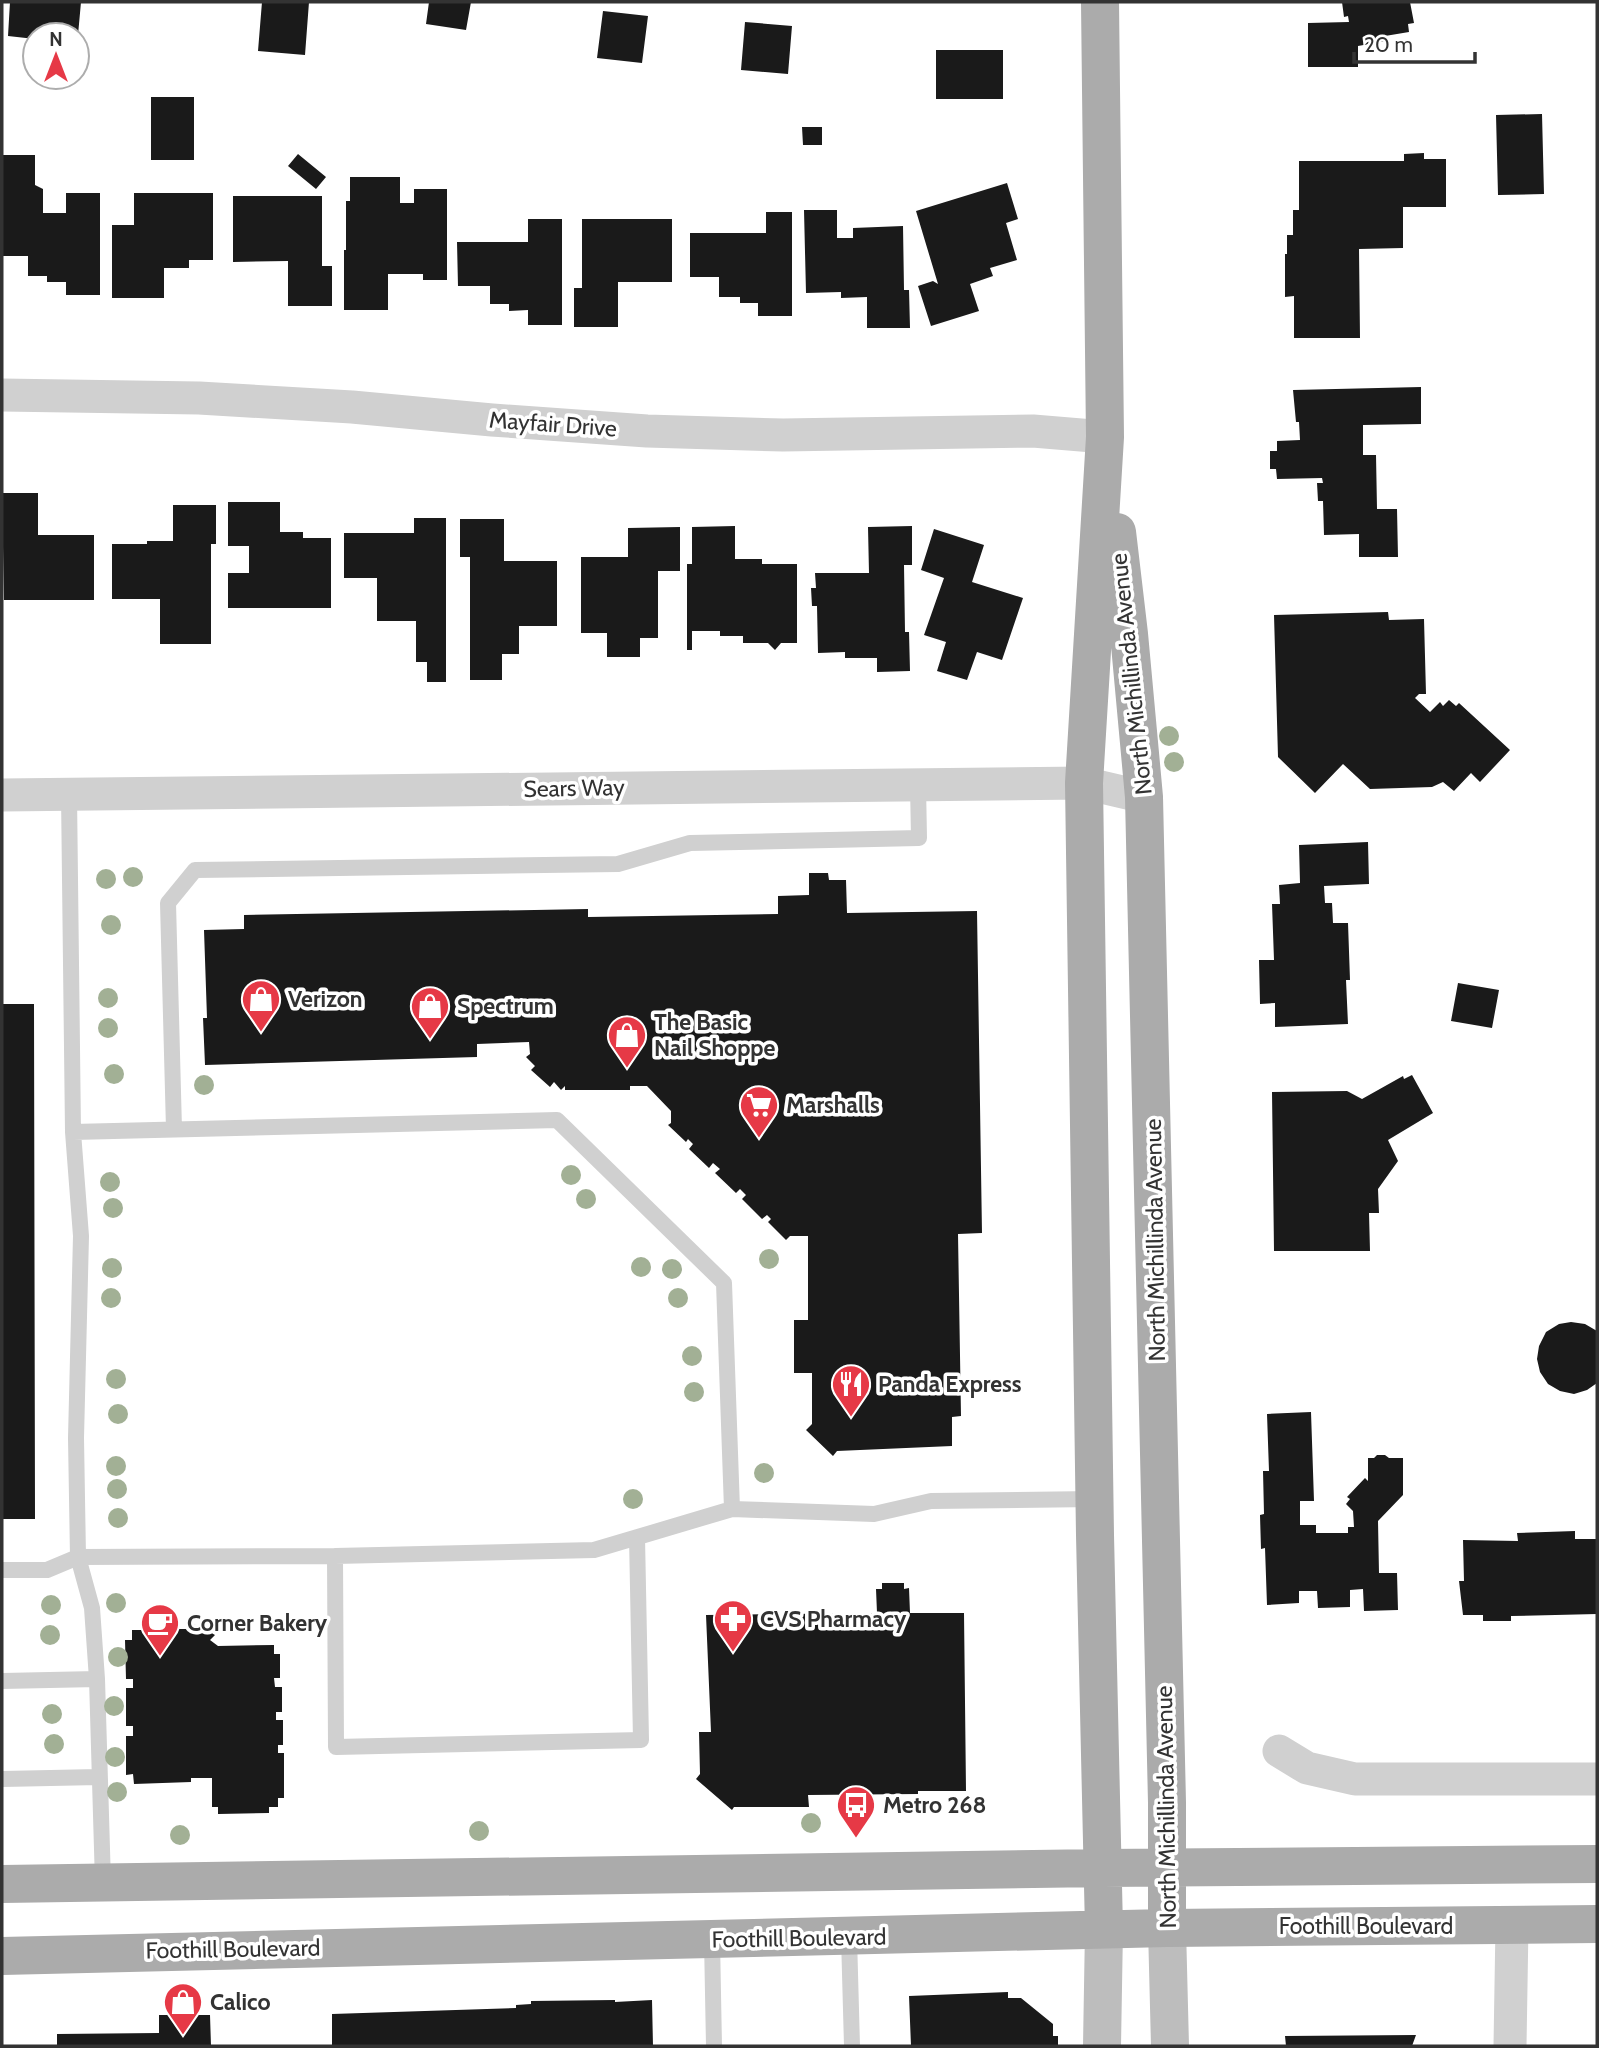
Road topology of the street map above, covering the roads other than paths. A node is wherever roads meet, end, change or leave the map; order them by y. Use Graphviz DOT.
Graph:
graph roads {
  1 [pos="1100,2"];
  2 [pos="2,396"];
  3 [pos="1105,437"];
  4 [pos="1084,783"];
  5 [pos="918,785"];
  6 [pos="69,794"];
  7 [pos="2,795"];
  8 [pos="1144,797"];
  9 [pos="174,1129"];
  10 [pos="73,1132"];
  11 [pos="1095,1499"];
  12 [pos="732,1509"];
  13 [pos="637,1537"];
  14 [pos="335,1556"];
  15 [pos="78,1557"];
  16 [pos="2,1570"];
  17 [pos="97,1679"];
  18 [pos="2,1681"];
  19 [pos="1279,1751"];
  20 [pos="99,1777"];
  21 [pos="2,1779"];
  22 [pos="1597,1779"];
  23 [pos="1597,1864"];
  24 [pos="1102,1868"];
  25 [pos="1168,1869"];
  26 [pos="103,1883"];
  27 [pos="2,1884"];
  28 [pos="1597,1924"];
  29 [pos="1512,1925"];
  30 [pos="1167,1928"];
  31 [pos="1104,1929"];
  32 [pos="849,1937"];
  33 [pos="712,1940"];
  34 [pos="2,1956"];
  35 [pos="714,2046"];
  36 [pos="852,2046"];
  37 [pos="1102,2046"];
  38 [pos="1170,2046"];
  39 [pos="1510,2046"];
  1 -- 3 [label="main road, North Michillinda Avenue"];
  2 -- 3 [label="street, Mayfair Drive"];
  3 -- 4 [label="main road, North Michillinda Avenue"];
  3 -- 8 [label="main road, North Michillinda Avenue"];
  4 -- 5 [label="street, Sears Way"];
  4 -- 8 [label="street, Sears Way"];
  4 -- 11 [label="main road, North Michillinda Avenue"];
  5 -- 6 [label="street, Sears Way"];
  5 -- 9 [label="lane"];
  6 -- 7 [label="street, Sears Way"];
  6 -- 10 [label="lane"];
  8 -- 25 [label="main road, North Michillinda Avenue"];
  9 -- 10 [label="lane"];
  9 -- 12 [label="lane"];
  10 -- 15 [label="lane"];
  11 -- 12 [label="lane"];
  11 -- 24 [label="main road, North Michillinda Avenue"];
  12 -- 13 [label="lane"];
  13 -- 14 [label="lane"];
  13 -- 14 [label="lane"];
  14 -- 15 [label="lane"];
  15 -- 16 [label="lane"];
  15 -- 17 [label="lane"];
  17 -- 18 [label="lane"];
  17 -- 20 [label="lane"];
  19 -- 22 [label="street"];
  20 -- 21 [label="lane"];
  20 -- 26 [label="lane"];
  23 -- 25 [label="main road"];
  24 -- 25 [label="main road"];
  24 -- 26 [label="main road"];
  24 -- 31 [label="main road, North Michillinda Avenue"];
  25 -- 30 [label="main road, North Michillinda Avenue"];
  26 -- 27 [label="main road"];
  28 -- 29 [label="main road, Foothill Boulevard"];
  29 -- 30 [label="main road, Foothill Boulevard"];
  29 -- 39 [label="street"];
  30 -- 31 [label="main road, Foothill Boulevard"];
  30 -- 38 [label="main road, North Michillinda Avenue"];
  31 -- 32 [label="main road, Foothill Boulevard"];
  31 -- 37 [label="main road, North Michillinda Avenue"];
  32 -- 33 [label="main road, Foothill Boulevard"];
  32 -- 36 [label="lane"];
  33 -- 34 [label="main road, Foothill Boulevard"];
  33 -- 35 [label="lane"];
}
